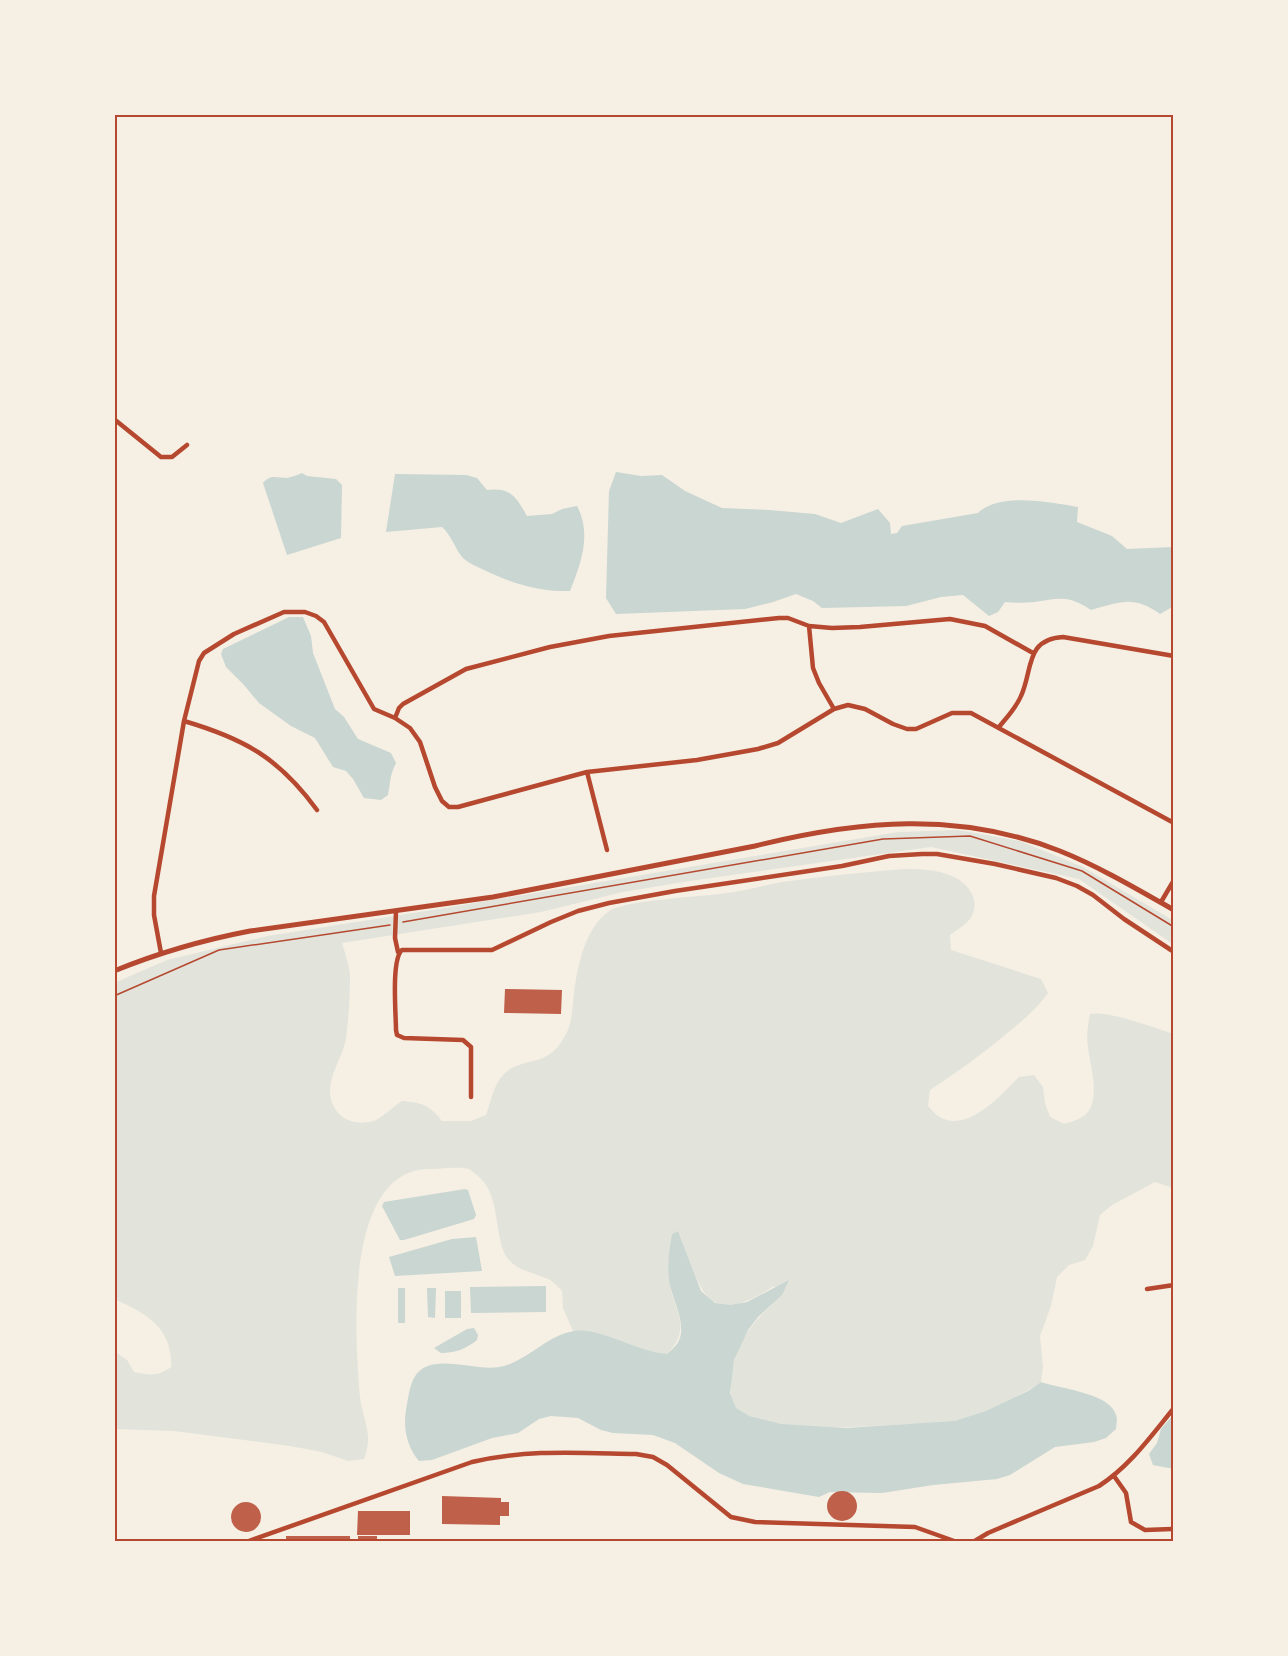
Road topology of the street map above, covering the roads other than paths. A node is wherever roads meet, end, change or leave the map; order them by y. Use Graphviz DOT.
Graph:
graph roads {
  1 [pos="114,419"];
  2 [pos="187,445"];
  3 [pos="809,626"];
  4 [pos="1033,653"];
  5 [pos="1174,656"];
  6 [pos="834,709"];
  7 [pos="394,718"];
  8 [pos="184,721"];
  9 [pos="999,727"];
  10 [pos="587,772"];
  11 [pos="317,810"];
  12 [pos="1174,823"];
  13 [pos="607,850"];
  14 [pos="1174,880"];
  15 [pos="1161,902"];
  16 [pos="1174,910"];
  17 [pos="396,911"];
  18 [pos="398,952"];
  19 [pos="1174,952"];
  20 [pos="160,953"];
  21 [pos="114,971"];
  22 [pos="471,1096"];
  23 [pos="1174,1284"];
  24 [pos="1147,1289"];
  25 [pos="1174,1408"];
  26 [pos="1114,1476"];
  27 [pos="1172,1529"];
  28 [pos="246,1542"];
  29 [pos="957,1542"];
  30 [pos="973,1542"];
  1 -- 2 [label="street"];
  3 -- 4 [label="street"];
  3 -- 6 [label="street"];
  3 -- 7 [label="street"];
  4 -- 5 [label="street"];
  4 -- 9 [label="street"];
  6 -- 9 [label="street"];
  6 -- 10 [label="street"];
  7 -- 8 [label="street"];
  7 -- 10 [label="street"];
  8 -- 11 [label="street"];
  8 -- 20 [label="street"];
  9 -- 12 [label="street"];
  10 -- 13 [label="street"];
  14 -- 15 [label="street"];
  15 -- 16 [label="street"];
  15 -- 17 [label="street"];
  17 -- 18 [label="street"];
  17 -- 20 [label="street"];
  18 -- 19 [label="street"];
  18 -- 22 [label="street"];
  20 -- 21 [label="street"];
  23 -- 24 [label="street"];
  25 -- 26 [label="street"];
  26 -- 27 [label="street"];
  26 -- 30 [label="street"];
  28 -- 29 [label="street"];
}
